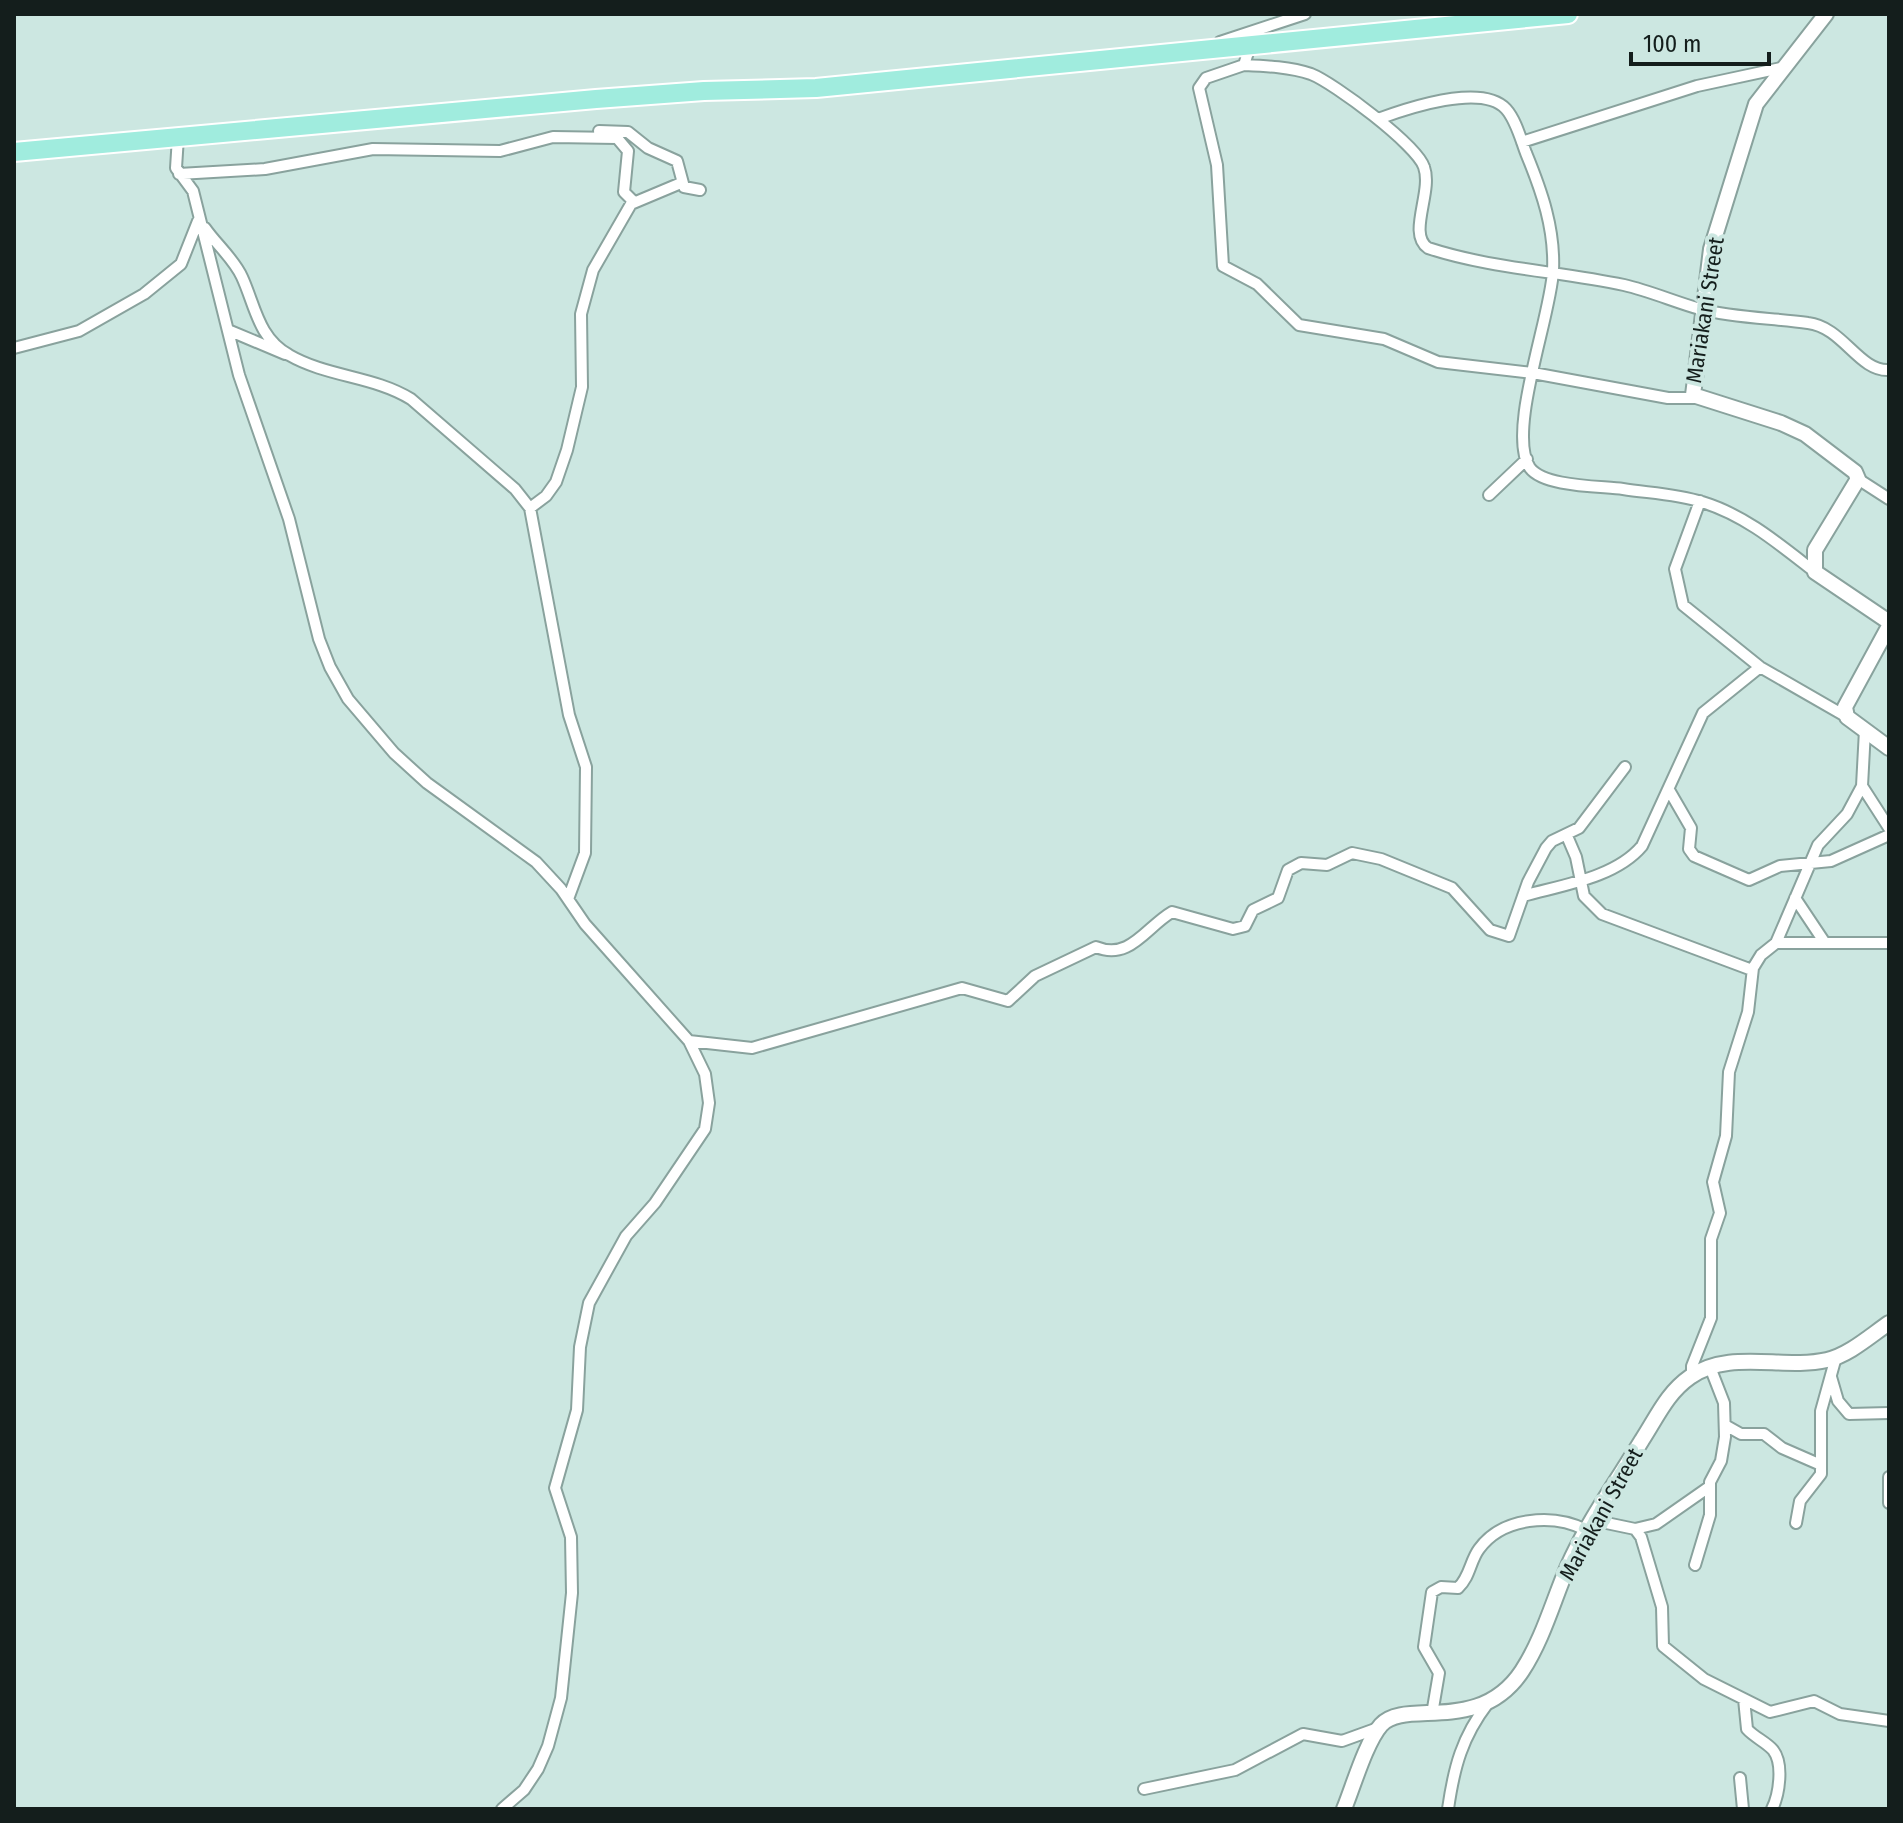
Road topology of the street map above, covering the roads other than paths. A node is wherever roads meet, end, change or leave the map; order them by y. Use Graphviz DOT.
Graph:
graph roads {
  1 [pos="1305,14"];
  2 [pos="1568,14"];
  3 [pos="1826,14"];
  4 [pos="1498,19"];
  5 [pos="1250,46"];
  6 [pos="1192,51"];
  7 [pos="1244,65"];
  8 [pos="1781,68"];
  9 [pos="1378,119"];
  10 [pos="178,137"];
  11 [pos="553,137"];
  12 [pos="1522,142"];
  13 [pos="14,152"];
  14 [pos="179,174"];
  15 [pos="681,183"];
  16 [pos="700,190"];
  17 [pos="634,202"];
  18 [pos="199,219"];
  19 [pos="1553,271"];
  20 [pos="1702,309"];
  21 [pos="228,330"];
  22 [pos="14,348"];
  23 [pos="288,354"];
  24 [pos="1889,370"];
  25 [pos="1533,373"];
  26 [pos="1695,398"];
  27 [pos="1527,459"];
  28 [pos="1858,479"];
  29 [pos="1489,495"];
  30 [pos="1889,499"];
  31 [pos="1700,501"];
  32 [pos="530,508"];
  33 [pos="1815,572"];
  34 [pos="1889,624"];
  35 [pos="1760,667"];
  36 [pos="1847,717"];
  37 [pos="1865,730"];
  38 [pos="1889,748"];
  39 [pos="1625,767"];
  40 [pos="1862,786"];
  41 [pos="1669,790"];
  42 [pos="1889,828"];
  43 [pos="1889,835"];
  44 [pos="1567,836"];
  45 [pos="1809,862"];
  46 [pos="1580,880"];
  47 [pos="1523,896"];
  48 [pos="1795,898"];
  49 [pos="568,899"];
  50 [pos="1776,943"];
  51 [pos="1825,943"];
  52 [pos="1889,943"];
  53 [pos="1752,970"];
  54 [pos="689,1041"];
  55 [pos="1889,1323"];
  56 [pos="1836,1357"];
  57 [pos="1710,1367"];
  58 [pos="1830,1375"];
  59 [pos="1692,1376"];
  60 [pos="1889,1413"];
  61 [pos="1725,1425"];
  62 [pos="1821,1465"];
  63 [pos="1889,1477"];
  64 [pos="1709,1487"];
  65 [pos="1889,1503"];
  66 [pos="1796,1523"];
  67 [pos="1589,1525"];
  68 [pos="1635,1529"];
  69 [pos="1695,1565"];
  70 [pos="1744,1699"];
  71 [pos="1488,1703"];
  72 [pos="1432,1714"];
  73 [pos="1889,1721"];
  74 [pos="1378,1728"];
  75 [pos="1740,1778"];
  76 [pos="1144,1789"];
  77 [pos="502,1809"];
  78 [pos="1344,1809"];
  79 [pos="1448,1809"];
  80 [pos="1743,1809"];
  81 [pos="1772,1809"];
  1 -- 6 [label="street"];
  2 -- 4 [label="highway"];
  3 -- 8 [label="street, Mariakani Street"];
  4 -- 5 [label="highway"];
  5 -- 6 [label="highway"];
  5 -- 7 [label="street"];
  6 -- 10 [label="highway"];
  7 -- 9 [label="street"];
  7 -- 25 [label="street"];
  8 -- 12 [label="street"];
  8 -- 20 [label="street, Mariakani Street"];
  9 -- 12 [label="street"];
  9 -- 19 [label="street"];
  10 -- 13 [label="highway"];
  10 -- 14 [label="street"];
  11 -- 14 [label="street"];
  11 -- 15 [label="street"];
  11 -- 17 [label="street"];
  12 -- 19 [label="street"];
  14 -- 18 [label="street"];
  15 -- 16 [label="street"];
  15 -- 17 [label="street"];
  17 -- 32 [label="street"];
  18 -- 21 [label="street"];
  18 -- 22 [label="street"];
  18 -- 23 [label="street"];
  19 -- 20 [label="street"];
  19 -- 25 [label="street"];
  20 -- 24 [label="street"];
  20 -- 26 [label="street, Mariakani Street"];
  21 -- 23 [label="street"];
  21 -- 49 [label="street"];
  23 -- 32 [label="street"];
  25 -- 26 [label="street"];
  25 -- 27 [label="street"];
  26 -- 28 [label="street, Mariakani Street"];
  27 -- 29 [label="street"];
  27 -- 31 [label="street"];
  28 -- 30 [label="street"];
  28 -- 33 [label="street"];
  31 -- 33 [label="street"];
  31 -- 35 [label="street"];
  32 -- 49 [label="street"];
  33 -- 34 [label="street"];
  34 -- 36 [label="street"];
  35 -- 36 [label="street"];
  35 -- 41 [label="street"];
  36 -- 37 [label="street"];
  37 -- 38 [label="street"];
  37 -- 40 [label="street"];
  39 -- 44 [label="street"];
  40 -- 42 [label="street"];
  40 -- 45 [label="street"];
  41 -- 45 [label="street"];
  41 -- 46 [label="street"];
  43 -- 45 [label="street"];
  44 -- 46 [label="street"];
  44 -- 47 [label="street"];
  45 -- 48 [label="street"];
  46 -- 47 [label="street"];
  46 -- 53 [label="street"];
  47 -- 54 [label="street"];
  48 -- 50 [label="street"];
  48 -- 51 [label="street"];
  49 -- 54 [label="street"];
  50 -- 51 [label="street"];
  50 -- 53 [label="street"];
  51 -- 52 [label="street"];
  53 -- 59 [label="street"];
  54 -- 77 [label="street"];
  55 -- 56 [label="street, Mariakani Street"];
  56 -- 57 [label="street, Mariakani Street"];
  56 -- 58 [label="street"];
  57 -- 59 [label="street, Mariakani Street"];
  57 -- 61 [label="street"];
  58 -- 60 [label="street"];
  58 -- 62 [label="street"];
  59 -- 67 [label="street, Mariakani Street"];
  61 -- 62 [label="street"];
  61 -- 64 [label="street"];
  62 -- 66 [label="street"];
  63 -- 65 [label="street"];
  64 -- 68 [label="street"];
  64 -- 69 [label="street"];
  67 -- 68 [label="street"];
  67 -- 71 [label="street, Mariakani Street"];
  67 -- 72 [label="street"];
  68 -- 70 [label="street"];
  70 -- 73 [label="street"];
  70 -- 81 [label="street"];
  71 -- 72 [label="street, Mariakani Street"];
  71 -- 79 [label="street"];
  72 -- 74 [label="street, Mariakani Street"];
  74 -- 76 [label="street"];
  74 -- 78 [label="street"];
  75 -- 80 [label="street"];
}
